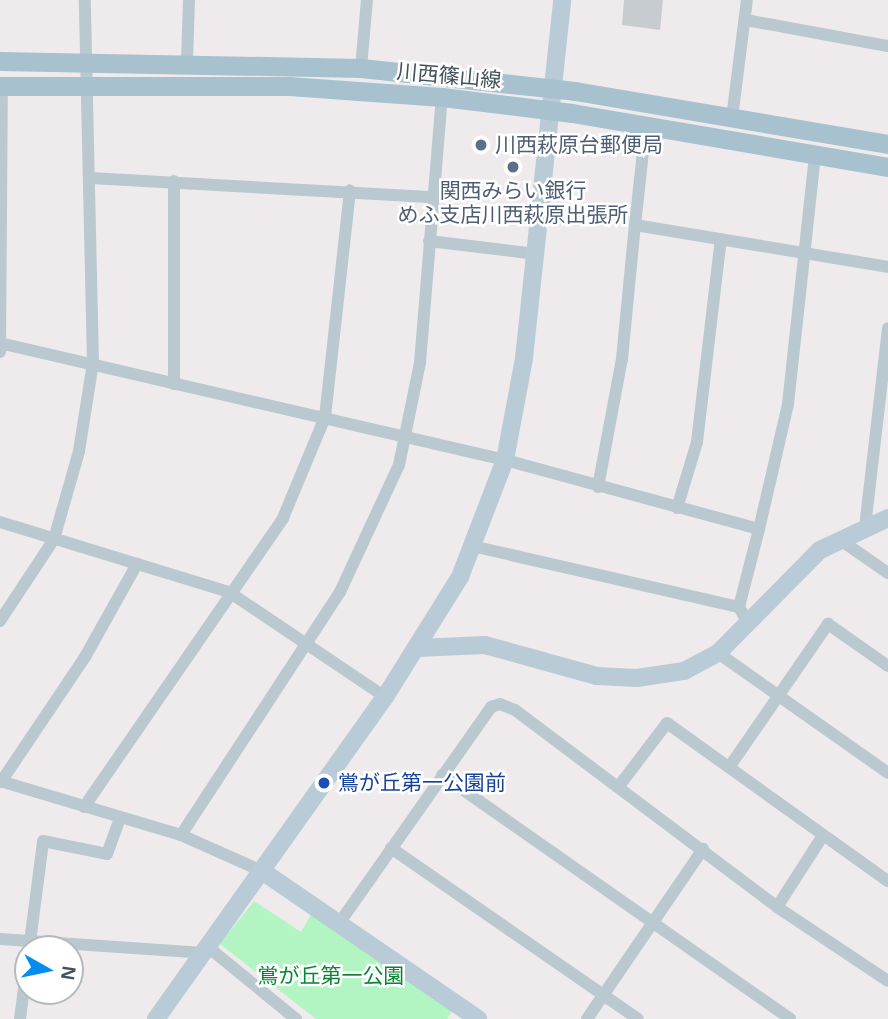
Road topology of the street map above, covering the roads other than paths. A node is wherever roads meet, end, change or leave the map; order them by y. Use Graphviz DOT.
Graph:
graph roads {
  1 [pos="85,0"];
  2 [pos="189,0"];
  3 [pos="367,0"];
  4 [pos="562,0"];
  5 [pos="747,0"];
  6 [pos="746,20"];
  7 [pos="888,46"];
  8 [pos="0,61"];
  9 [pos="87,61"];
  10 [pos="187,61"];
  11 [pos="361,68"];
  12 [pos="1,86"];
  13 [pos="88,86"];
  14 [pos="551,88"];
  15 [pos="442,97"];
  16 [pos="549,109"];
  17 [pos="732,118"];
  18 [pos="646,124"];
  19 [pos="888,144"];
  20 [pos="815,155"];
  21 [pos="888,167"];
  22 [pos="90,178"];
  23 [pos="174,181"];
  24 [pos="350,190"];
  25 [pos="433,197"];
  26 [pos="635,225"];
  27 [pos="721,239"];
  28 [pos="429,241"];
  29 [pos="536,254"];
  30 [pos="805,254"];
  31 [pos="888,267"];
  32 [pos="888,328"];
  33 [pos="1,346"];
  34 [pos="887,354"];
  35 [pos="93,363"];
  36 [pos="174,384"];
  37 [pos="325,417"];
  38 [pos="405,438"];
  39 [pos="505,460"];
  40 [pos="598,488"];
  41 [pos="677,508"];
  42 [pos="888,518"];
  43 [pos="0,522"];
  44 [pos="865,527"];
  45 [pos="759,529"];
  46 [pos="54,539"];
  47 [pos="839,539"];
  48 [pos="472,546"];
  49 [pos="137,564"];
  50 [pos="888,573"];
  51 [pos="229,592"];
  52 [pos="739,607"];
  53 [pos="0,621"];
  54 [pos="748,623"];
  55 [pos="303,642"];
  56 [pos="418,648"];
  57 [pos="719,653"];
  58 [pos="888,666"];
  59 [pos="775,695"];
  60 [pos="385,697"];
  61 [pos="730,766"];
  62 [pos="888,773"];
  63 [pos="442,775"];
  64 [pos="1,782"];
  65 [pos="619,786"];
  66 [pos="84,807"];
  67 [pos="120,818"];
  68 [pos="181,835"];
  69 [pos="822,836"];
  70 [pos="391,848"];
  71 [pos="703,849"];
  72 [pos="262,871"];
  73 [pos="888,881"];
  74 [pos="777,907"];
  75 [pos="340,922"];
  76 [pos="653,922"];
  77 [pos="28,935"];
  78 [pos="84,943"];
  79 [pos="206,950"];
  80 [pos="888,981"];
  81 [pos="603,994"];
  82 [pos="156,1019"];
  83 [pos="296,1019"];
  84 [pos="478,1019"];
  85 [pos="587,1019"];
  86 [pos="638,1019"];
  87 [pos="790,1019"];
  1 -- 9 [label="street"];
  2 -- 10 [label="street"];
  3 -- 11 [label="street"];
  4 -- 14 [label="street"];
  5 -- 6 [label="street"];
  6 -- 7 [label="street"];
  6 -- 17 [label="street"];
  8 -- 9 [label="main road, 川西篠山線"];
  9 -- 10 [label="main road, 川西篠山線"];
  9 -- 13 [label="street"];
  10 -- 11 [label="main road, 川西篠山線"];
  11 -- 14 [label="main road, 川西篠山線"];
  12 -- 13 [label="main road, 川西篠山線"];
  12 -- 33 [label="street"];
  13 -- 15 [label="main road, 川西篠山線"];
  13 -- 22 [label="street"];
  14 -- 16 [label="street"];
  14 -- 17 [label="main road, 川西篠山線"];
  15 -- 16 [label="main road, 川西篠山線"];
  15 -- 25 [label="street"];
  16 -- 18 [label="main road, 川西篠山線"];
  16 -- 29 [label="street"];
  17 -- 19 [label="main road, 川西篠山線"];
  18 -- 20 [label="main road, 川西篠山線"];
  18 -- 26 [label="street"];
  20 -- 21 [label="main road, 川西篠山線"];
  20 -- 30 [label="street"];
  22 -- 23 [label="street"];
  22 -- 35 [label="street"];
  23 -- 24 [label="street"];
  23 -- 36 [label="street"];
  24 -- 25 [label="street"];
  24 -- 37 [label="street"];
  25 -- 28 [label="street"];
  26 -- 27 [label="street"];
  26 -- 40 [label="street"];
  27 -- 30 [label="street"];
  27 -- 41 [label="street"];
  28 -- 29 [label="street"];
  28 -- 38 [label="street"];
  29 -- 39 [label="street"];
  30 -- 31 [label="street"];
  30 -- 45 [label="street"];
  32 -- 34 [label="street"];
  33 -- 35 [label="street"];
  34 -- 44 [label="street"];
  35 -- 36 [label="street"];
  35 -- 46 [label="street"];
  36 -- 37 [label="street"];
  37 -- 38 [label="street"];
  37 -- 51 [label="street"];
  38 -- 39 [label="street"];
  38 -- 55 [label="street"];
  39 -- 40 [label="street"];
  39 -- 48 [label="street"];
  40 -- 41 [label="street"];
  41 -- 45 [label="street"];
  42 -- 44 [label="street"];
  43 -- 46 [label="street"];
  44 -- 47 [label="street"];
  45 -- 52 [label="street"];
  46 -- 49 [label="street"];
  46 -- 53 [label="street"];
  47 -- 50 [label="street"];
  47 -- 54 [label="street"];
  48 -- 52 [label="street"];
  48 -- 56 [label="street"];
  49 -- 51 [label="street"];
  49 -- 64 [label="street"];
  51 -- 55 [label="street"];
  51 -- 66 [label="street"];
  52 -- 54 [label="street"];
  54 -- 57 [label="street"];
  55 -- 60 [label="street"];
  55 -- 68 [label="street"];
  56 -- 57 [label="street"];
  56 -- 60 [label="street"];
  57 -- 59 [label="street"];
  58 -- 59 [label="street"];
  59 -- 61 [label="street"];
  59 -- 62 [label="street"];
  60 -- 72 [label="street"];
  61 -- 65 [label="street"];
  61 -- 69 [label="street"];
  63 -- 65 [label="street"];
  63 -- 70 [label="street"];
  63 -- 76 [label="street"];
  64 -- 66 [label="street"];
  65 -- 71 [label="street"];
  66 -- 67 [label="street"];
  67 -- 68 [label="street"];
  67 -- 77 [label="street"];
  68 -- 72 [label="street"];
  69 -- 73 [label="street"];
  69 -- 74 [label="street"];
  70 -- 75 [label="street"];
  70 -- 81 [label="street"];
  71 -- 74 [label="street"];
  71 -- 76 [label="street"];
  72 -- 75 [label="street"];
  72 -- 79 [label="street"];
  74 -- 80 [label="street"];
  75 -- 84 [label="street"];
  76 -- 81 [label="street"];
  76 -- 87 [label="street"];
  78 -- 79 [label="street"];
  79 -- 82 [label="street"];
  79 -- 83 [label="street"];
  81 -- 85 [label="street"];
  81 -- 86 [label="street"];
}
